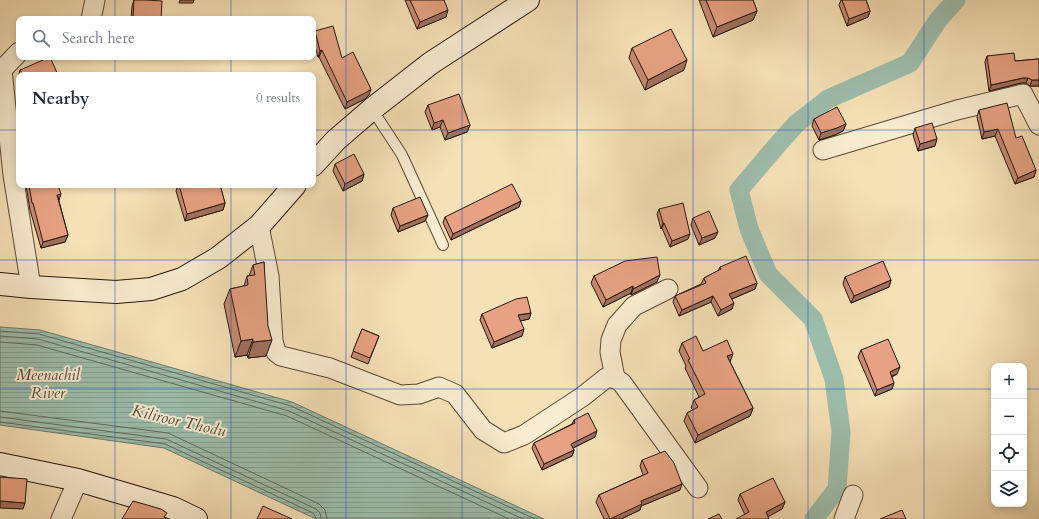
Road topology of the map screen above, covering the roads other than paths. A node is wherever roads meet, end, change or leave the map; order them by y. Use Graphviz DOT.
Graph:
graph roads {
  1 [pos="95,0"];
  2 [pos="528,0"];
  3 [pos="92,16"];
  4 [pos="16,54"];
  5 [pos="1,67"];
  6 [pos="372,110"];
  7 [pos="1039,125"];
  8 [pos="823,150"];
  9 [pos="316,162"];
  10 [pos="292,188"];
  11 [pos="259,226"];
  12 [pos="443,245"];
  13 [pos="0,284"];
  14 [pos="31,287"];
  15 [pos="668,288"];
  16 [pos="615,378"];
  17 [pos="0,464"];
  18 [pos="78,480"];
  19 [pos="698,488"];
  20 [pos="853,494"];
  21 [pos="62,519"];
  22 [pos="196,519"];
  23 [pos="844,519"];
  1 -- 3 [label="street"];
  2 -- 6 [label="main road"];
  4 -- 5 [label="street"];
  5 -- 14 [label="street"];
  6 -- 9 [label="main road"];
  6 -- 12 [label="lane"];
  7 -- 8 [label="street"];
  10 -- 11 [label="main road"];
  11 -- 14 [label="main road"];
  11 -- 16 [label="street"];
  13 -- 14 [label="main road"];
  15 -- 16 [label="street"];
  16 -- 19 [label="street"];
  17 -- 18 [label="main road"];
  18 -- 21 [label="street"];
  18 -- 22 [label="main road"];
  20 -- 23 [label="street"];
}
